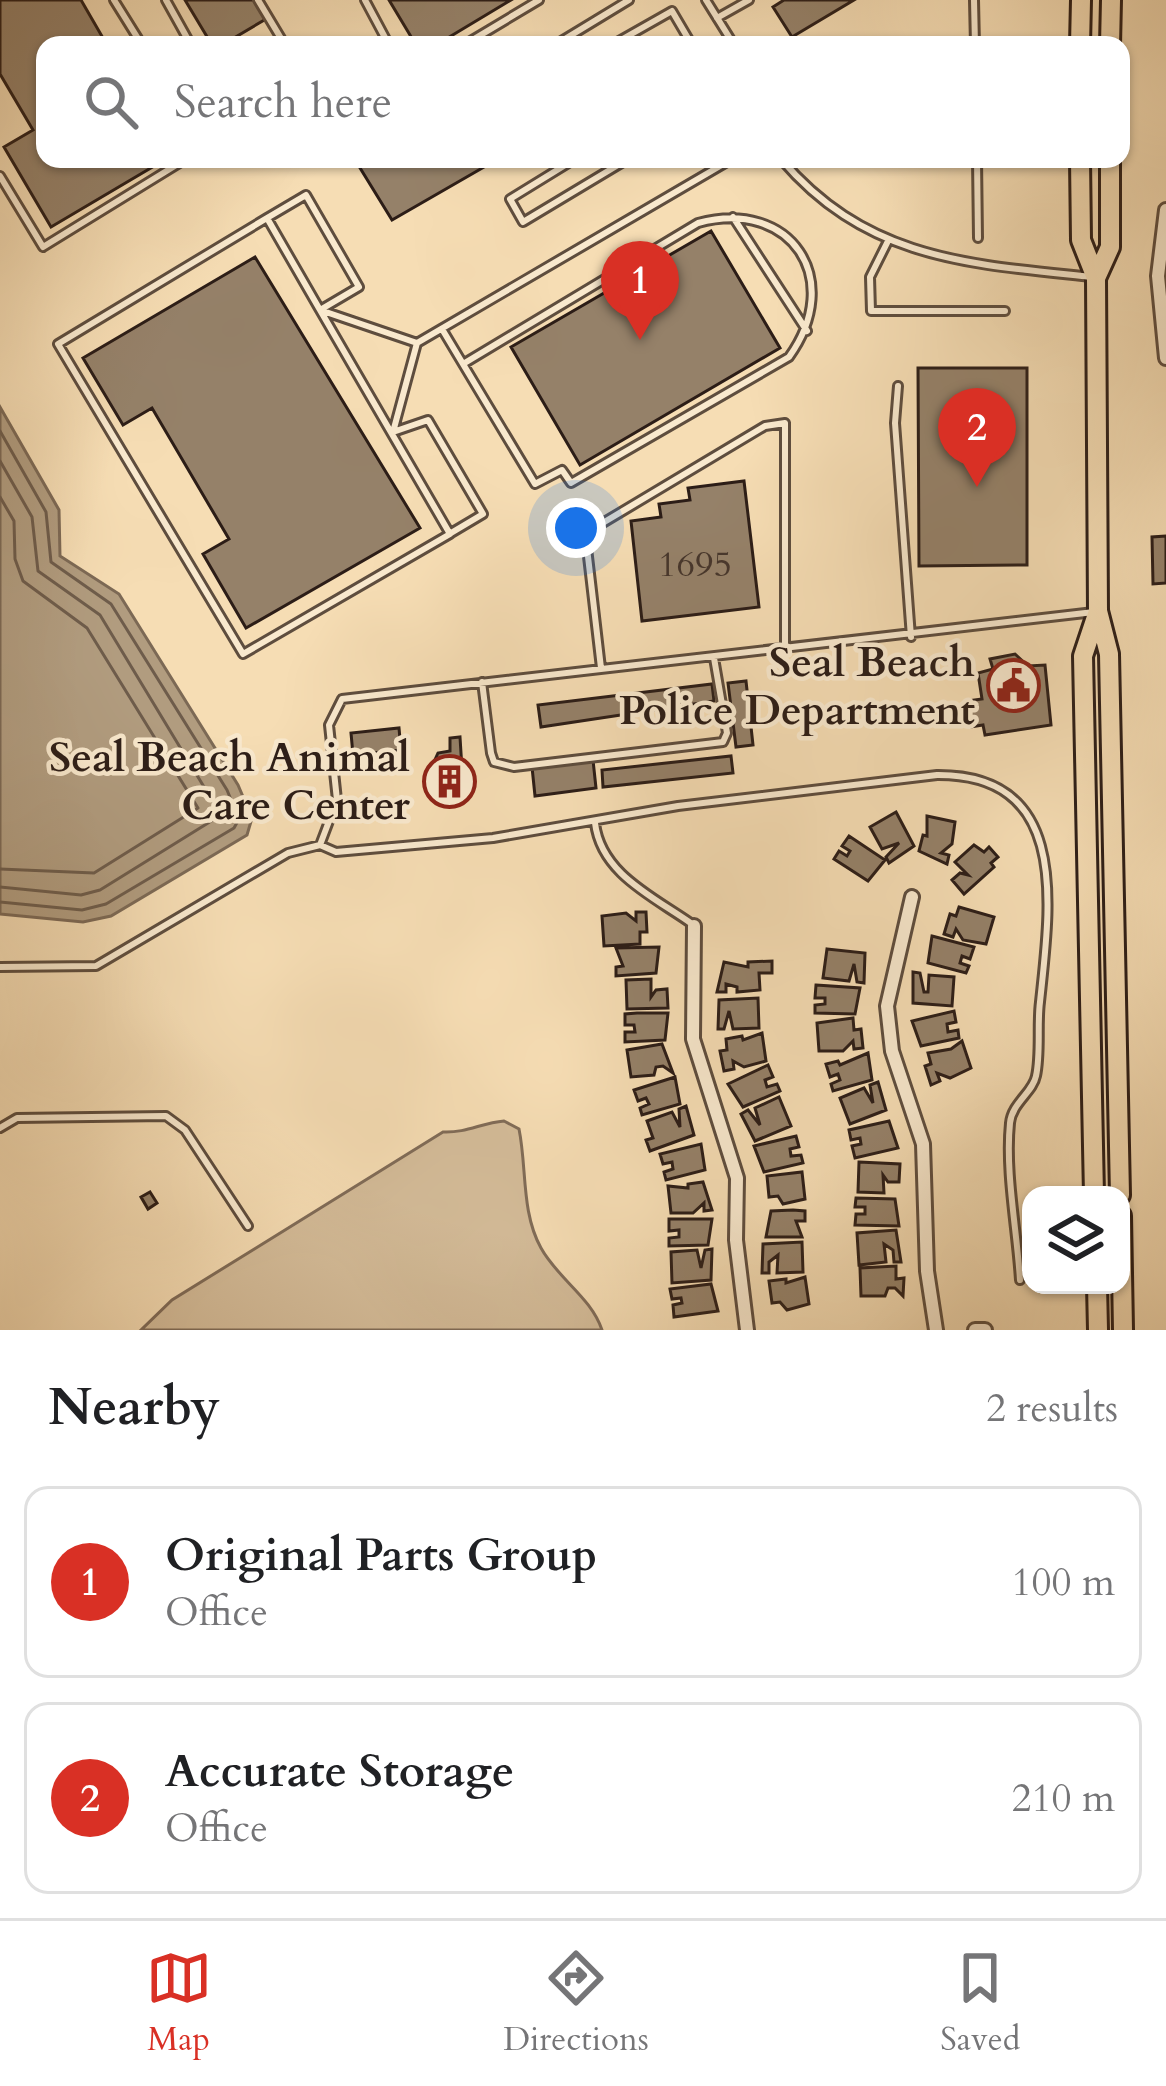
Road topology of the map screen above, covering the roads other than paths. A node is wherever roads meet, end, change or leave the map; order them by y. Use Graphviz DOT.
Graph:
graph roads {
  1 [pos="114,0"];
  2 [pos="166,0"];
  3 [pos="258,0"];
  4 [pos="365,0"];
  5 [pos="539,0"];
  6 [pos="628,0"];
  7 [pos="706,0"];
  8 [pos="749,0"];
  9 [pos="974,0"];
  10 [pos="1081,0"];
  11 [pos="1111,0"];
  12 [pos="717,18"];
  13 [pos="136,36"];
  14 [pos="186,36"];
  15 [pos="280,36"];
  16 [pos="386,36"];
  17 [pos="479,36"];
  18 [pos="570,36"];
  19 [pos="628,36"];
  20 [pos="684,36"];
  21 [pos="728,36"];
  22 [pos="975,36"];
  23 [pos="1080,36"];
  24 [pos="1110,36"];
  25 [pos="171,168"];
  26 [pos="560,168"];
  27 [pos="613,168"];
  28 [pos="717,168"];
  29 [pos="788,168"];
  30 [pos="977,168"];
  31 [pos="1080,168"];
  32 [pos="1110,168"];
  33 [pos="0,176"];
  34 [pos="1166,210"];
  35 [pos="731,214"];
  36 [pos="267,218"];
  37 [pos="978,238"];
  38 [pos="888,241"];
  39 [pos="1096,278"];
  40 [pos="320,310"];
  41 [pos="1005,310"];
  42 [pos="442,329"];
  43 [pos="806,331"];
  44 [pos="417,343"];
  45 [pos="1166,358"];
  46 [pos="463,364"];
  47 [pos="898,386"];
  48 [pos="393,432"];
  49 [pos="450,534"];
  50 [pos="1098,611"];
  51 [pos="911,637"];
  52 [pos="785,651"];
  53 [pos="714,658"];
  54 [pos="601,668"];
  55 [pos="482,682"];
  56 [pos="595,824"];
  57 [pos="320,845"];
  58 [pos="912,897"];
  59 [pos="694,926"];
  60 [pos="0,967"];
  61 [pos="0,1128"];
  62 [pos="1094,1186"];
  63 [pos="1120,1186"];
  64 [pos="248,1226"];
  65 [pos="1020,1280"];
  66 [pos="1097,1294"];
  67 [pos="1123,1294"];
  68 [pos="746,1330"];
  69 [pos="936,1330"];
  70 [pos="1098,1330"];
  71 [pos="1124,1330"];
  1 -- 13 [label="lane"];
  2 -- 14 [label="lane"];
  3 -- 15 [label="lane"];
  4 -- 16 [label="lane"];
  5 -- 17 [label="lane"];
  6 -- 18 [label="lane"];
  7 -- 12 [label="lane"];
  8 -- 12 [label="lane"];
  9 -- 22 [label="lane"];
  10 -- 23 [label="main road"];
  11 -- 24 [label="main road"];
  12 -- 21 [label="lane"];
  19 -- 20 [label="lane"];
  25 -- 33 [label="lane"];
  26 -- 27 [label="lane"];
  28 -- 42 [label="lane"];
  29 -- 38 [label="lane"];
  30 -- 37 [label="lane"];
  31 -- 39 [label="main road"];
  32 -- 39 [label="main road"];
  34 -- 45 [label="street"];
  35 -- 43 [label="lane"];
  35 -- 43 [label="lane"];
  35 -- 46 [label="lane"];
  36 -- 40 [label="lane"];
  36 -- 40 [label="lane"];
  36 -- 49 [label="lane"];
  38 -- 39 [label="lane"];
  38 -- 41 [label="lane"];
  39 -- 50 [label="main road"];
  40 -- 44 [label="lane"];
  40 -- 48 [label="lane"];
  42 -- 44 [label="lane"];
  42 -- 46 [label="lane"];
  43 -- 46 [label="lane"];
  44 -- 48 [label="lane"];
  47 -- 51 [label="lane"];
  48 -- 49 [label="lane"];
  48 -- 49 [label="lane"];
  50 -- 51 [label="lane"];
  50 -- 62 [label="main road"];
  50 -- 63 [label="main road"];
  51 -- 52 [label="lane"];
  52 -- 53 [label="lane"];
  52 -- 54 [label="lane"];
  53 -- 54 [label="lane"];
  53 -- 55 [label="lane"];
  54 -- 55 [label="lane"];
  55 -- 57 [label="lane"];
  56 -- 57 [label="lane"];
  56 -- 59 [label="lane"];
  56 -- 65 [label="lane"];
  57 -- 60 [label="lane"];
  58 -- 69 [label="street"];
  59 -- 68 [label="street"];
  61 -- 64 [label="lane"];
  66 -- 70 [label="main road"];
  67 -- 71 [label="main road"];
}
